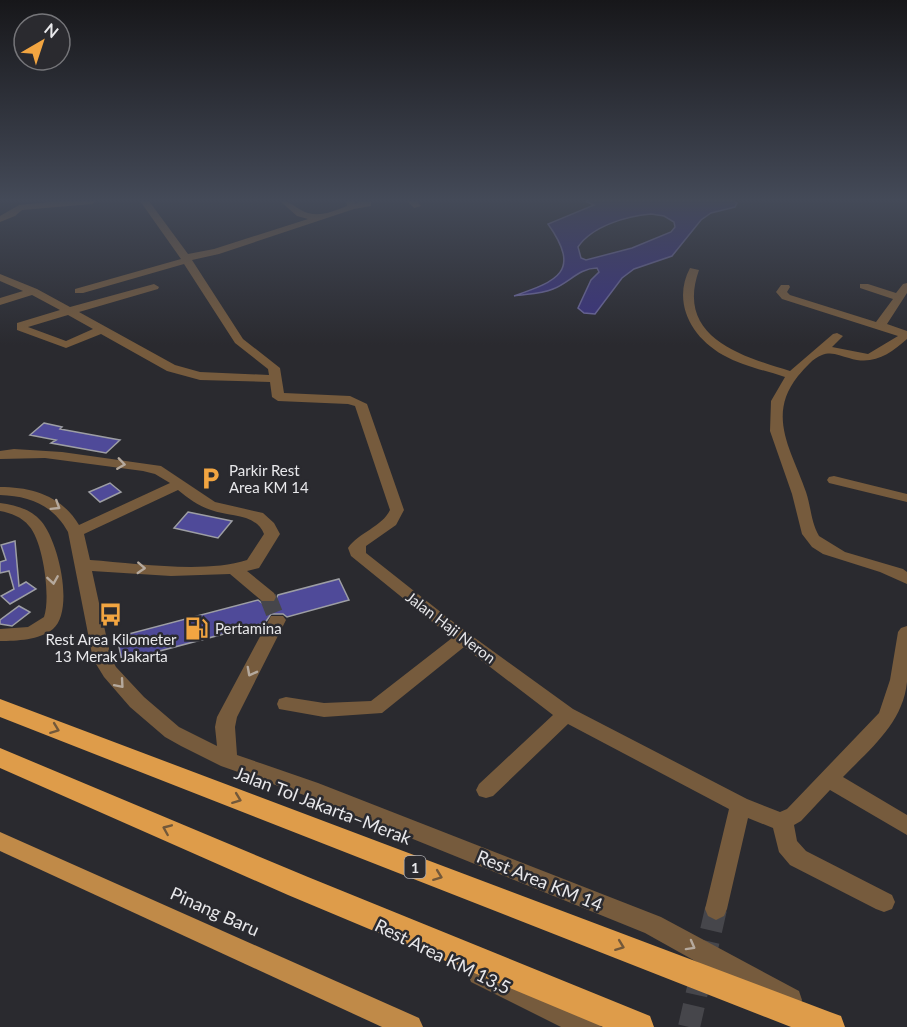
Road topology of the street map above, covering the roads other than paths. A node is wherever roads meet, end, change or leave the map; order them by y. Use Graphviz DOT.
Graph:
graph roads {
  1 [pos="179,249"];
  2 [pos="225,249"];
  3 [pos="186,259"];
  4 [pos="694,270"];
  5 [pos="0,277"];
  6 [pos="864,286"];
  7 [pos="907,286"];
  8 [pos="154,287"];
  9 [pos="785,287"];
  10 [pos="33,291"];
  11 [pos="79,291"];
  12 [pos="898,297"];
  13 [pos="0,302"];
  14 [pos="66,311"];
  15 [pos="881,328"];
  16 [pos="100,330"];
  17 [pos="837,336"];
  18 [pos="904,340"];
  19 [pos="821,351"];
  20 [pos="792,375"];
  21 [pos="275,379"];
  22 [pos="0,456"];
  23 [pos="834,480"];
  24 [pos="179,484"];
  25 [pos="0,491"];
  26 [pos="907,498"];
  27 [pos="0,507"];
  28 [pos="76,532"];
  29 [pos="82,565"];
  30 [pos="242,567"];
  31 [pos="907,579"];
  32 [pos="268,597"];
  33 [pos="277,620"];
  34 [pos="907,632"];
  35 [pos="0,635"];
  36 [pos="464,638"];
  37 [pos="286,704"];
  38 [pos="0,708"];
  39 [pos="566,714"];
  40 [pos="0,758"];
  41 [pos="228,760"];
  42 [pos="828,778"];
  43 [pos="486,790"];
  44 [pos="758,813"];
  45 [pos="907,826"];
  46 [pos="0,841"];
  47 [pos="298,885"];
  48 [pos="884,902"];
  49 [pos="716,909"];
  50 [pos="410,1027"];
  51 [pos="588,1027"];
  52 [pos="639,1027"];
  53 [pos="830,1027"];
  54 [pos="839,1027"];
  1 -- 3 [label="street, Jalan Haji Neron"];
  2 -- 3 [label="street"];
  3 -- 11 [label="street"];
  3 -- 21 [label="street, Jalan Haji Neron"];
  4 -- 20 [label="street"];
  5 -- 10 [label="street"];
  6 -- 12 [label="street"];
  7 -- 12 [label="street"];
  8 -- 14 [label="street"];
  9 -- 15 [label="street"];
  10 -- 13 [label="street"];
  10 -- 14 [label="street"];
  12 -- 15 [label="street"];
  14 -- 16 [label="street"];
  14 -- 16 [label="street"];
  15 -- 18 [label="street"];
  16 -- 21 [label="street"];
  17 -- 19 [label="street"];
  18 -- 19 [label="street"];
  19 -- 20 [label="street"];
  20 -- 31 [label="street"];
  21 -- 36 [label="street, Jalan Haji Neron"];
  22 -- 24 [label="street, one-way"];
  23 -- 26 [label="street"];
  24 -- 28 [label="street"];
  24 -- 30 [label="street"];
  25 -- 28 [label="street, one-way"];
  27 -- 35 [label="street, one-way"];
  28 -- 29 [label="street, Rest Area KM 14"];
  29 -- 30 [label="street, one-way"];
  29 -- 41 [label="street, Rest Area KM 14, one-way"];
  30 -- 32 [label="street"];
  33 -- 41 [label="street, one-way"];
  34 -- 42 [label="street"];
  36 -- 37 [label="street"];
  36 -- 39 [label="street, Jalan Haji Neron"];
  38 -- 53 [label="highway, Jalan Tol Jakarta–Merak / 1, one-way"];
  39 -- 43 [label="street"];
  39 -- 44 [label="street, Jalan Haji Neron"];
  47 -- 40 [label="highway, one-way"];
  41 -- 54 [label="street, Rest Area KM 14, one-way"];
  42 -- 44 [label="street"];
  42 -- 45 [label="street"];
  44 -- 48 [label="street"];
  44 -- 49 [label="street"];
  46 -- 50 [label="main road, Pinang Baru"];
  47 -- 51 [label="street, Rest Area KM 13,5"];
  47 -- 52 [label="highway"];
}
